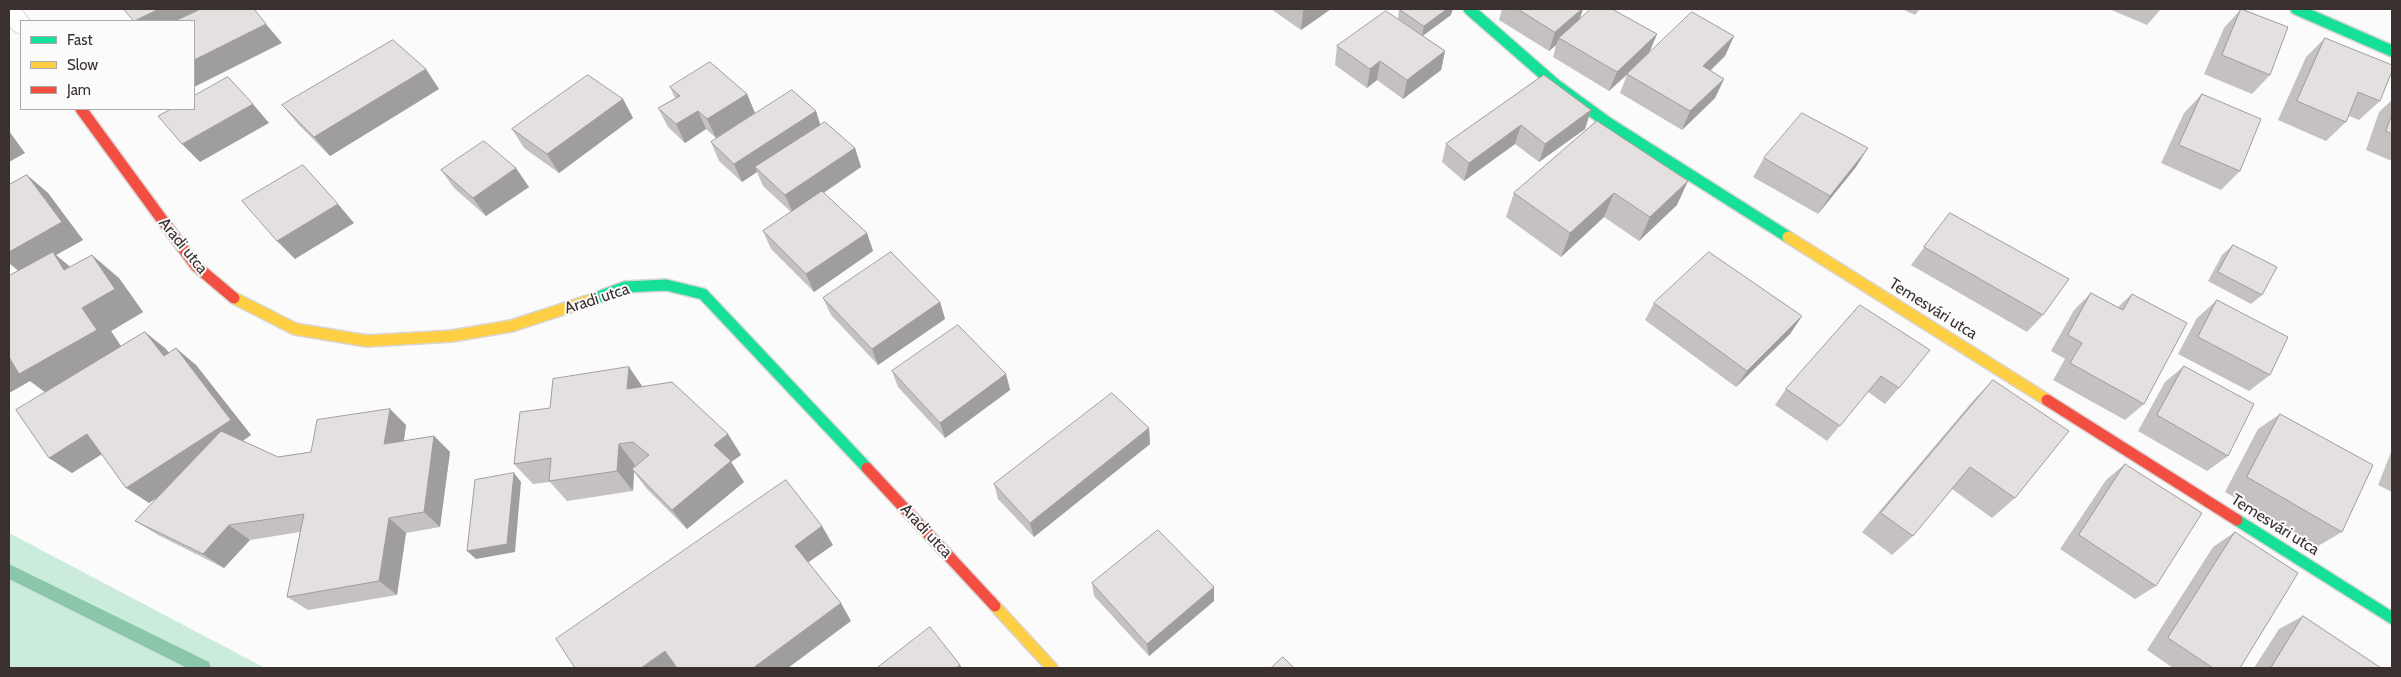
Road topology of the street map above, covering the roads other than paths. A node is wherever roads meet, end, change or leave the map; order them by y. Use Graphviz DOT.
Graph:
graph roads {
  1 [pos="9,9"];
  2 [pos="1469,9"];
  3 [pos="2296,9"];
  4 [pos="20,25"];
  5 [pos="2392,52"];
  6 [pos="82,110"];
  7 [pos="2392,618"];
  8 [pos="1052,668"];
  1 -- 4 [label="street"];
  2 -- 7 [label="street, Temesvári utca"];
  3 -- 5 [label="street"];
  6 -- 8 [label="street, Aradi utca"];
}
